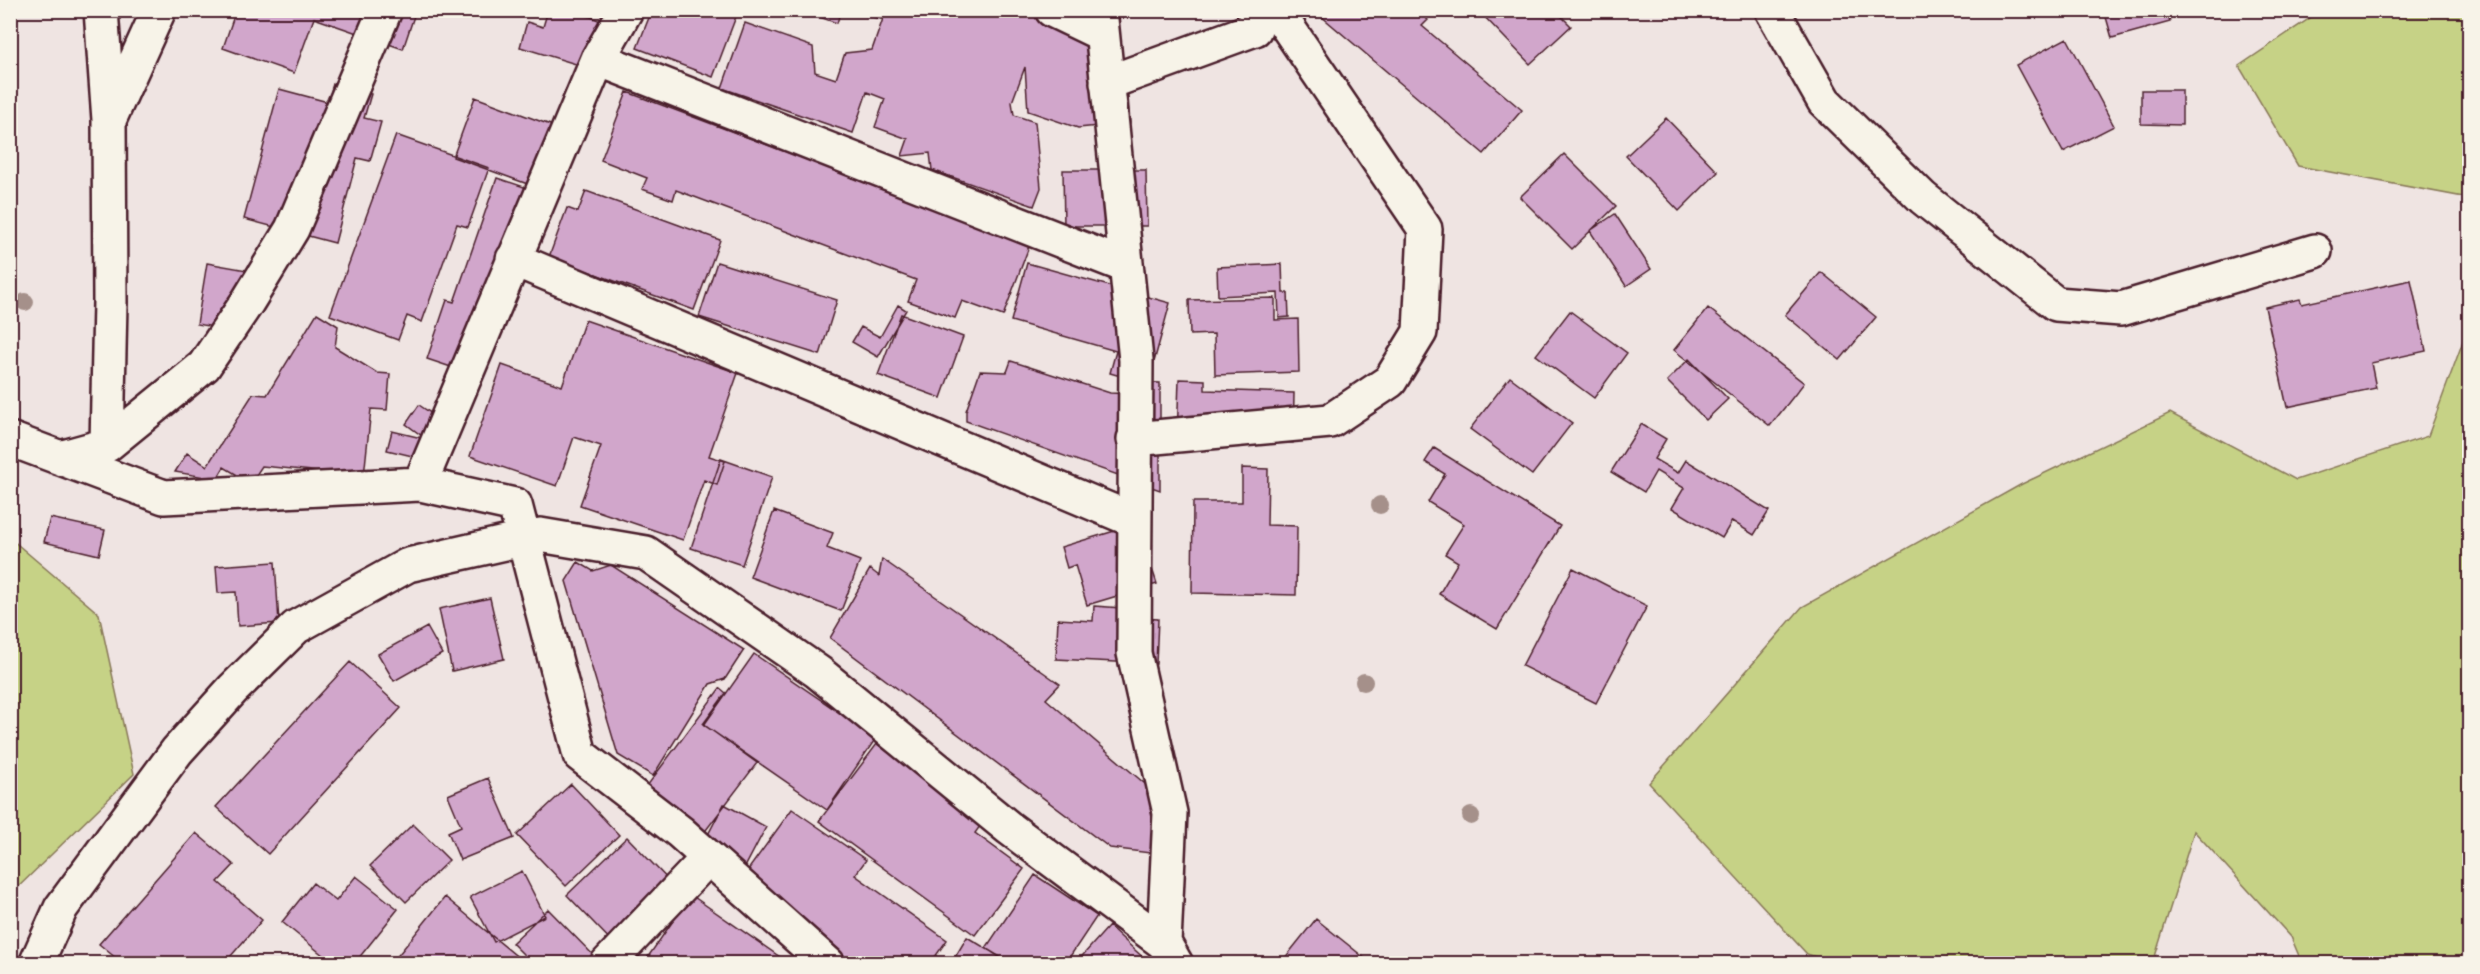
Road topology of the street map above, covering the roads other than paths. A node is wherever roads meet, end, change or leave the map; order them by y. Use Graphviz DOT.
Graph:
graph roads {
  1 [pos="101,10"];
  2 [pos="159,10"];
  3 [pos="385,10"];
  4 [pos="626,10"];
  5 [pos="1052,10"];
  6 [pos="1255,10"];
  7 [pos="1276,10"];
  8 [pos="1772,10"];
  9 [pos="1101,22"];
  10 [pos="598,59"];
  11 [pos="1107,83"];
  12 [pos="109,120"];
  13 [pos="2315,251"];
  14 [pos="513,259"];
  15 [pos="1126,266"];
  16 [pos="10,439"];
  17 [pos="1134,439"];
  18 [pos="107,445"];
  19 [pos="60,458"];
  20 [pos="420,484"];
  21 [pos="1133,520"];
  22 [pos="522,539"];
  23 [pos="708,858"];
  24 [pos="1170,953"];
  25 [pos="36,963"];
  26 [pos="607,963"];
  27 [pos="828,963"];
  1 -- 12 [label="street"];
  2 -- 12 [label="street"];
  3 -- 18 [label="street"];
  4 -- 10 [label="street"];
  5 -- 9 [label="street"];
  6 -- 11 [label="street"];
  7 -- 17 [label="street"];
  8 -- 13 [label="street"];
  9 -- 11 [label="street"];
  10 -- 14 [label="street"];
  10 -- 15 [label="street"];
  11 -- 15 [label="street"];
  12 -- 18 [label="street"];
  14 -- 20 [label="street"];
  14 -- 21 [label="street"];
  15 -- 17 [label="street"];
  16 -- 19 [label="street"];
  17 -- 21 [label="street"];
  18 -- 19 [label="street"];
  19 -- 20 [label="street"];
  20 -- 22 [label="street"];
  21 -- 24 [label="street"];
  22 -- 23 [label="street"];
  22 -- 24 [label="street"];
  22 -- 25 [label="street"];
  23 -- 26 [label="street"];
  23 -- 27 [label="street"];
}
